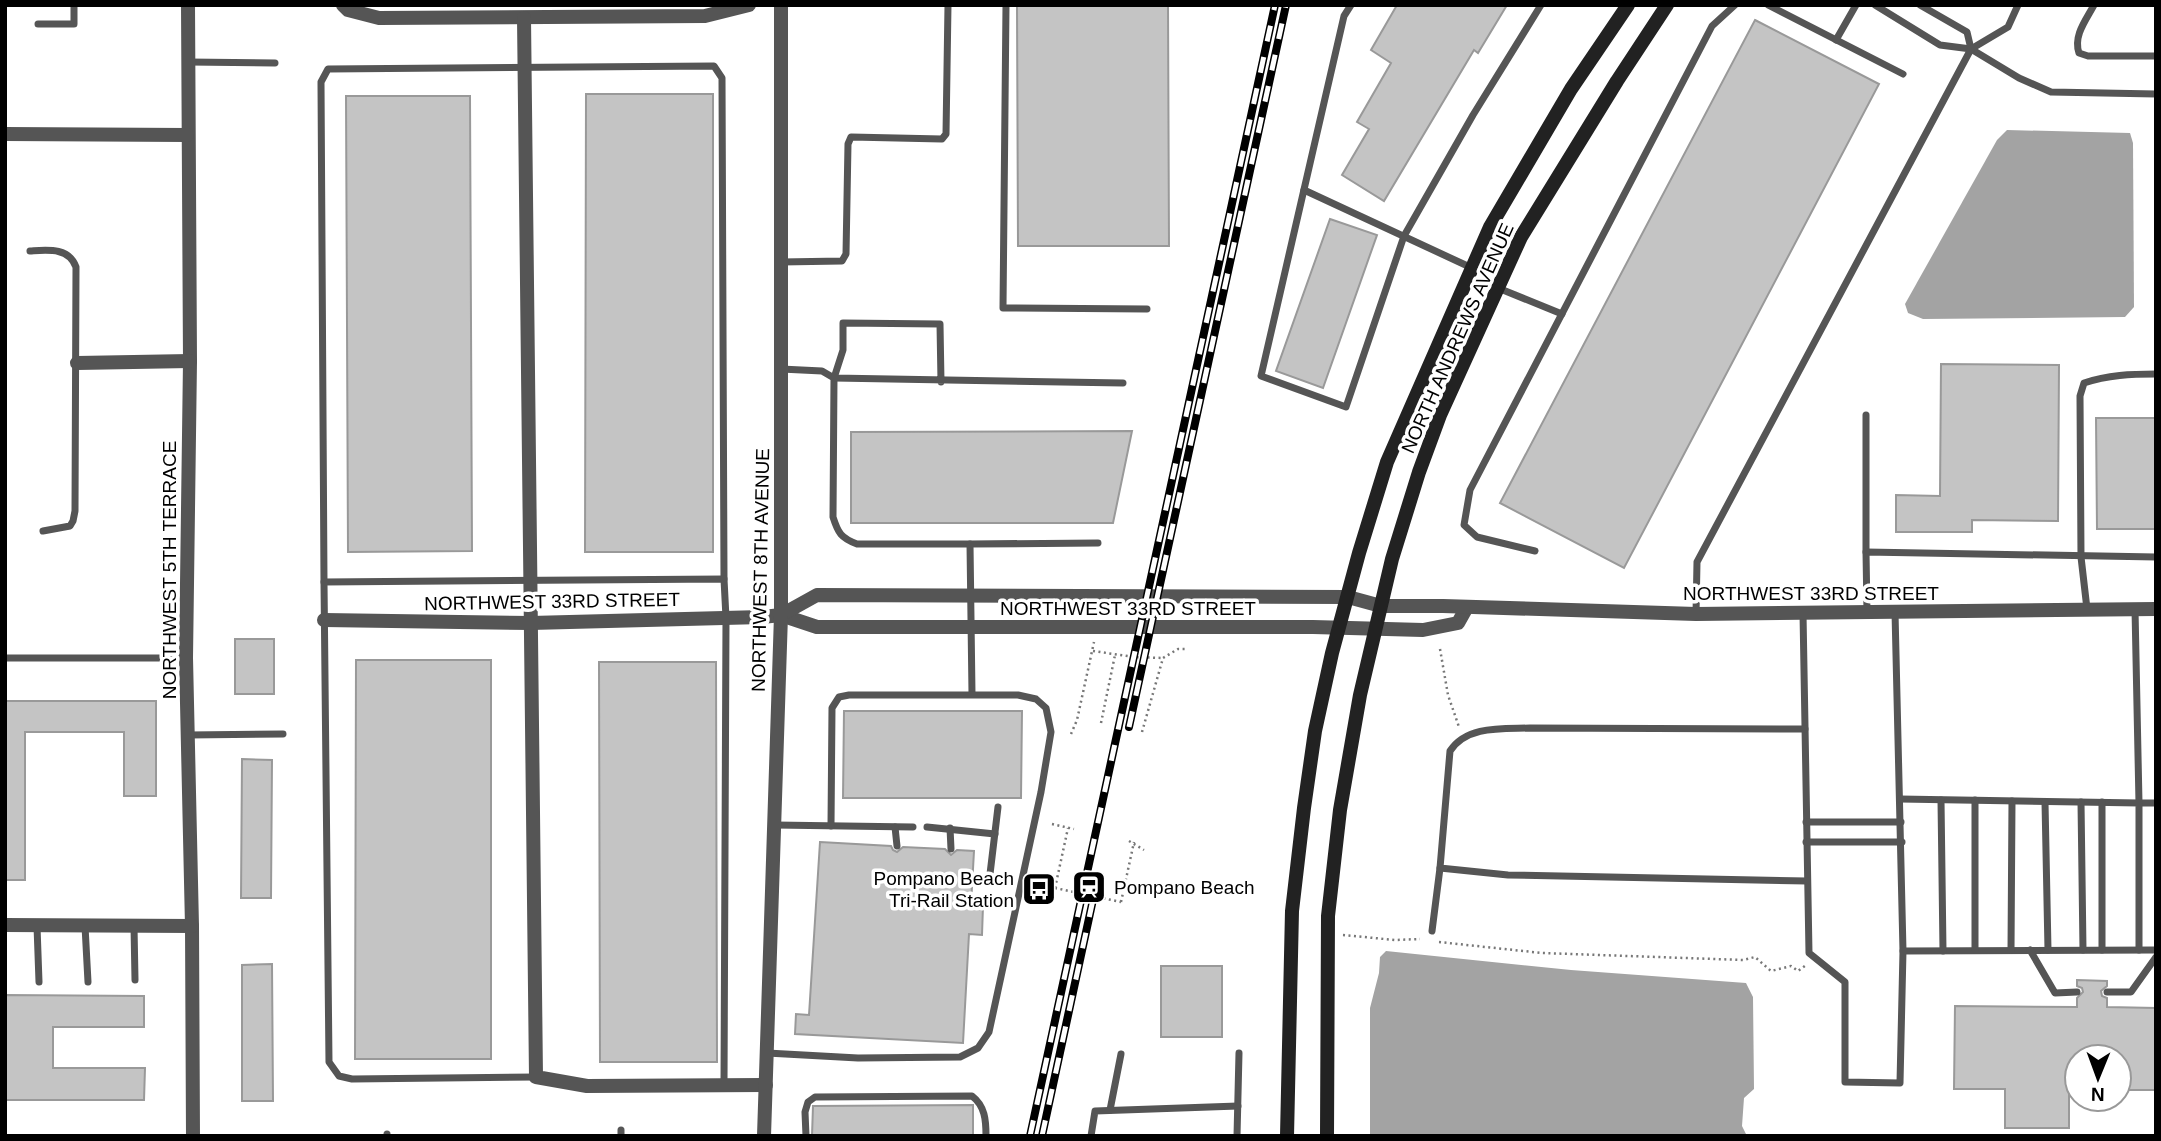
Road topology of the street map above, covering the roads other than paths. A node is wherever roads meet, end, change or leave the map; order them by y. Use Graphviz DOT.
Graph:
graph roads {
  1 [pos="74,5"];
  2 [pos="188,5"];
  3 [pos="343,5"];
  4 [pos="749,5"];
  5 [pos="781,5"];
  6 [pos="948,5"];
  7 [pos="1006,5"];
  8 [pos="1350,5"];
  9 [pos="1541,5"];
  10 [pos="1628,5"];
  11 [pos="1667,5"];
  12 [pos="1735,5"];
  13 [pos="1768,5"];
  14 [pos="1856,5"];
  15 [pos="1875,5"];
  16 [pos="1920,5"];
  17 [pos="2018,5"];
  18 [pos="2094,5"];
  19 [pos="433,12"];
  20 [pos="524,18"];
  21 [pos="38,24"];
  22 [pos="1836,40"];
  23 [pos="1971,49"];
  24 [pos="2156,56"];
  25 [pos="188,62"];
  26 [pos="275,63"];
  27 [pos="524,68"];
  28 [pos="1903,74"];
  29 [pos="2156,94"];
  30 [pos="5,134"];
  31 [pos="187,135"];
  32 [pos="1304,190"];
  33 [pos="1404,236"];
  34 [pos="30,251"];
  35 [pos="781,261"];
  36 [pos="1472,268"];
  37 [pos="1498,288"];
  38 [pos="1147,309"];
  39 [pos="1562,314"];
  40 [pos="190,361"];
  41 [pos="77,362"];
  42 [pos="781,369"];
  43 [pos="2156,374"];
  44 [pos="834,379"];
  45 [pos="942,382"];
  46 [pos="1123,383"];
  47 [pos="1866,415"];
  48 [pos="43,531"];
  49 [pos="1098,543"];
  50 [pos="970,544"];
  51 [pos="1535,551"];
  52 [pos="1866,552"];
  53 [pos="2081,557"];
  54 [pos="2156,557"];
  55 [pos="724,579"];
  56 [pos="324,582"];
  57 [pos="531,582"];
  58 [pos="970,596"];
  59 [pos="1348,597"];
  60 [pos="1381,606"];
  61 [pos="1467,607"];
  62 [pos="2156,608"];
  63 [pos="2087,609"];
  64 [pos="2134,609"];
  65 [pos="1867,612"];
  66 [pos="1895,612"];
  67 [pos="1803,613"];
  68 [pos="1696,614"];
  69 [pos="781,615"];
  70 [pos="726,618"];
  71 [pos="324,621"];
  72 [pos="531,623"];
  73 [pos="971,627"];
  74 [pos="1340,627"];
  75 [pos="1375,629"];
  76 [pos="5,658"];
  77 [pos="186,658"];
  78 [pos="972,694"];
  79 [pos="1805,730"];
  80 [pos="283,734"];
  81 [pos="188,735"];
  82 [pos="1900,799"];
  83 [pos="1941,800"];
  84 [pos="1975,800"];
  85 [pos="2012,801"];
  86 [pos="2045,802"];
  87 [pos="2081,802"];
  88 [pos="2102,802"];
  89 [pos="2139,803"];
  90 [pos="2156,803"];
  91 [pos="998,807"];
  92 [pos="1806,822"];
  93 [pos="1901,822"];
  94 [pos="774,825"];
  95 [pos="831,826"];
  96 [pos="895,827"];
  97 [pos="913,827"];
  98 [pos="927,827"];
  99 [pos="950,828"];
  100 [pos="995,834"];
  101 [pos="1806,842"];
  102 [pos="1902,842"];
  103 [pos="897,846"];
  104 [pos="951,849"];
  105 [pos="1440,868"];
  106 [pos="990,874"];
  107 [pos="1807,881"];
  108 [pos="5,925"];
  109 [pos="37,926"];
  110 [pos="85,926"];
  111 [pos="134,926"];
  112 [pos="192,926"];
  113 [pos="1432,931"];
  114 [pos="1975,950"];
  115 [pos="2011,950"];
  116 [pos="2030,950"];
  117 [pos="2048,950"];
  118 [pos="2084,950"];
  119 [pos="2102,950"];
  120 [pos="2139,950"];
  121 [pos="2156,950"];
  122 [pos="1903,951"];
  123 [pos="1943,951"];
  124 [pos="2156,957"];
  125 [pos="135,980"];
  126 [pos="39,982"];
  127 [pos="88,982"];
  128 [pos="2077,992"];
  129 [pos="2107,992"];
  130 [pos="767,1053"];
  131 [pos="1239,1053"];
  132 [pos="1121,1054"];
  133 [pos="536,1077"];
  134 [pos="724,1086"];
  135 [pos="766,1086"];
  136 [pos="1238,1106"];
  137 [pos="1110,1110"];
  138 [pos="193,1136"];
  139 [pos="764,1136"];
  140 [pos="806,1136"];
  141 [pos="986,1136"];
  142 [pos="1091,1136"];
  143 [pos="1237,1136"];
  144 [pos="1287,1136"];
  145 [pos="1327,1136"];
  1 -- 21 [label="lane"];
  2 -- 25 [label="street, NORTHWEST 5TH TERRACE"];
  3 -- 19 [label="street"];
  4 -- 20 [label="street"];
  5 -- 35 [label="street, NORTHWEST 8TH AVENUE"];
  6 -- 35 [label="lane"];
  7 -- 38 [label="lane"];
  8 -- 32 [label="lane"];
  9 -- 33 [label="lane"];
  10 -- 36 [label="street, NORTH ANDREWS AVENUE"];
  11 -- 37 [label="street, NORTH ANDREWS AVENUE"];
  12 -- 39 [label="lane"];
  13 -- 22 [label="lane"];
  14 -- 22 [label="lane"];
  15 -- 23 [label="lane"];
  16 -- 23 [label="lane"];
  17 -- 23 [label="lane"];
  18 -- 24 [label="lane"];
  19 -- 20 [label="street"];
  20 -- 27 [label="street"];
  22 -- 28 [label="lane"];
  23 -- 29 [label="lane"];
  23 -- 68 [label="lane"];
  25 -- 26 [label="lane"];
  25 -- 31 [label="street, NORTHWEST 5TH TERRACE"];
  27 -- 55 [label="lane"];
  27 -- 56 [label="lane"];
  27 -- 57 [label="street"];
  30 -- 31 [label="street"];
  31 -- 40 [label="street, NORTHWEST 5TH TERRACE"];
  32 -- 33 [label="lane"];
  32 -- 33 [label="lane"];
  33 -- 36 [label="lane"];
  34 -- 41 [label="lane"];
  35 -- 42 [label="street, NORTHWEST 8TH AVENUE"];
  36 -- 59 [label="street, NORTH ANDREWS AVENUE"];
  37 -- 39 [label="lane"];
  37 -- 60 [label="street, NORTH ANDREWS AVENUE"];
  39 -- 51 [label="lane"];
  40 -- 41 [label="street"];
  40 -- 77 [label="street, NORTHWEST 5TH TERRACE"];
  41 -- 48 [label="lane"];
  42 -- 44 [label="lane"];
  42 -- 69 [label="street, NORTHWEST 8TH AVENUE"];
  43 -- 53 [label="lane"];
  44 -- 45 [label="lane"];
  44 -- 45 [label="lane"];
  44 -- 50 [label="lane"];
  45 -- 46 [label="lane"];
  47 -- 52 [label="lane"];
  49 -- 50 [label="lane"];
  50 -- 58 [label="lane"];
  52 -- 53 [label="lane"];
  52 -- 65 [label="lane"];
  53 -- 54 [label="lane"];
  53 -- 63 [label="lane"];
  55 -- 57 [label="lane"];
  55 -- 70 [label="lane"];
  56 -- 57 [label="lane"];
  56 -- 71 [label="lane"];
  57 -- 72 [label="street"];
  58 -- 59 [label="street, NORTHWEST 33RD STREET"];
  58 -- 69 [label="street, NORTHWEST 33RD STREET"];
  58 -- 73 [label="lane"];
  59 -- 60 [label="street, NORTHWEST 33RD STREET"];
  59 -- 74 [label="street, NORTH ANDREWS AVENUE"];
  60 -- 61 [label="street, NORTHWEST 33RD STREET"];
  60 -- 75 [label="street, NORTH ANDREWS AVENUE"];
  61 -- 68 [label="street, NORTHWEST 33RD STREET"];
  61 -- 75 [label="street, NORTHWEST 33RD STREET"];
  62 -- 64 [label="street, NORTHWEST 33RD STREET"];
  63 -- 64 [label="street, NORTHWEST 33RD STREET"];
  63 -- 66 [label="street, NORTHWEST 33RD STREET"];
  64 -- 89 [label="lane"];
  65 -- 66 [label="street, NORTHWEST 33RD STREET"];
  65 -- 67 [label="street, NORTHWEST 33RD STREET"];
  66 -- 82 [label="lane"];
  67 -- 68 [label="street, NORTHWEST 33RD STREET"];
  67 -- 79 [label="lane"];
  69 -- 70 [label="street, NORTHWEST 33RD STREET"];
  69 -- 73 [label="street, NORTHWEST 33RD STREET"];
  69 -- 94 [label="street, NORTHWEST 8TH AVENUE"];
  70 -- 72 [label="street, NORTHWEST 33RD STREET"];
  70 -- 134 [label="lane"];
  71 -- 72 [label="street, NORTHWEST 33RD STREET"];
  71 -- 133 [label="lane"];
  72 -- 133 [label="street"];
  73 -- 74 [label="street, NORTHWEST 33RD STREET"];
  73 -- 78 [label="lane"];
  74 -- 75 [label="street, NORTHWEST 33RD STREET"];
  74 -- 144 [label="street, NORTH ANDREWS AVENUE"];
  75 -- 145 [label="street, NORTH ANDREWS AVENUE"];
  76 -- 77 [label="lane"];
  77 -- 81 [label="street, NORTHWEST 5TH TERRACE"];
  78 -- 95 [label="lane"];
  78 -- 130 [label="lane"];
  79 -- 92 [label="lane"];
  79 -- 105 [label="lane"];
  80 -- 81 [label="lane"];
  81 -- 112 [label="street, NORTHWEST 5TH TERRACE"];
  82 -- 83 [label="lane"];
  82 -- 93 [label="lane"];
  83 -- 84 [label="lane"];
  83 -- 123 [label="lane"];
  84 -- 85 [label="lane"];
  84 -- 114 [label="lane"];
  85 -- 86 [label="lane"];
  85 -- 115 [label="lane"];
  86 -- 87 [label="lane"];
  86 -- 117 [label="lane"];
  87 -- 88 [label="lane"];
  87 -- 118 [label="lane"];
  88 -- 89 [label="lane"];
  88 -- 119 [label="lane"];
  89 -- 90 [label="lane"];
  89 -- 120 [label="lane"];
  91 -- 100 [label="lane"];
  92 -- 93 [label="lane"];
  92 -- 101 [label="lane"];
  93 -- 102 [label="lane"];
  94 -- 95 [label="lane"];
  94 -- 130 [label="street, NORTHWEST 8TH AVENUE"];
  95 -- 96 [label="lane"];
  96 -- 97 [label="lane"];
  96 -- 103 [label="lane"];
  98 -- 99 [label="lane"];
  99 -- 100 [label="lane"];
  99 -- 104 [label="lane"];
  100 -- 106 [label="lane"];
  101 -- 102 [label="lane"];
  101 -- 107 [label="lane"];
  102 -- 122 [label="lane"];
  105 -- 107 [label="lane"];
  105 -- 113 [label="lane"];
  107 -- 122 [label="lane"];
  108 -- 109 [label="street"];
  109 -- 110 [label="street"];
  109 -- 126 [label="lane"];
  110 -- 111 [label="street"];
  110 -- 127 [label="lane"];
  111 -- 112 [label="street"];
  111 -- 125 [label="lane"];
  112 -- 138 [label="street, NORTHWEST 5TH TERRACE"];
  114 -- 115 [label="lane"];
  114 -- 123 [label="lane"];
  115 -- 116 [label="lane"];
  116 -- 117 [label="lane"];
  116 -- 128 [label="lane"];
  117 -- 118 [label="lane"];
  118 -- 119 [label="lane"];
  119 -- 120 [label="lane"];
  120 -- 121 [label="lane"];
  122 -- 123 [label="lane"];
  124 -- 129 [label="lane"];
  130 -- 135 [label="street, NORTHWEST 8TH AVENUE"];
  131 -- 136 [label="lane"];
  132 -- 137 [label="lane"];
  133 -- 134 [label="street"];
  134 -- 135 [label="street"];
  135 -- 139 [label="street, NORTHWEST 8TH AVENUE"];
  136 -- 137 [label="lane"];
  136 -- 143 [label="lane"];
  137 -- 142 [label="lane"];
  140 -- 141 [label="lane"];
}
